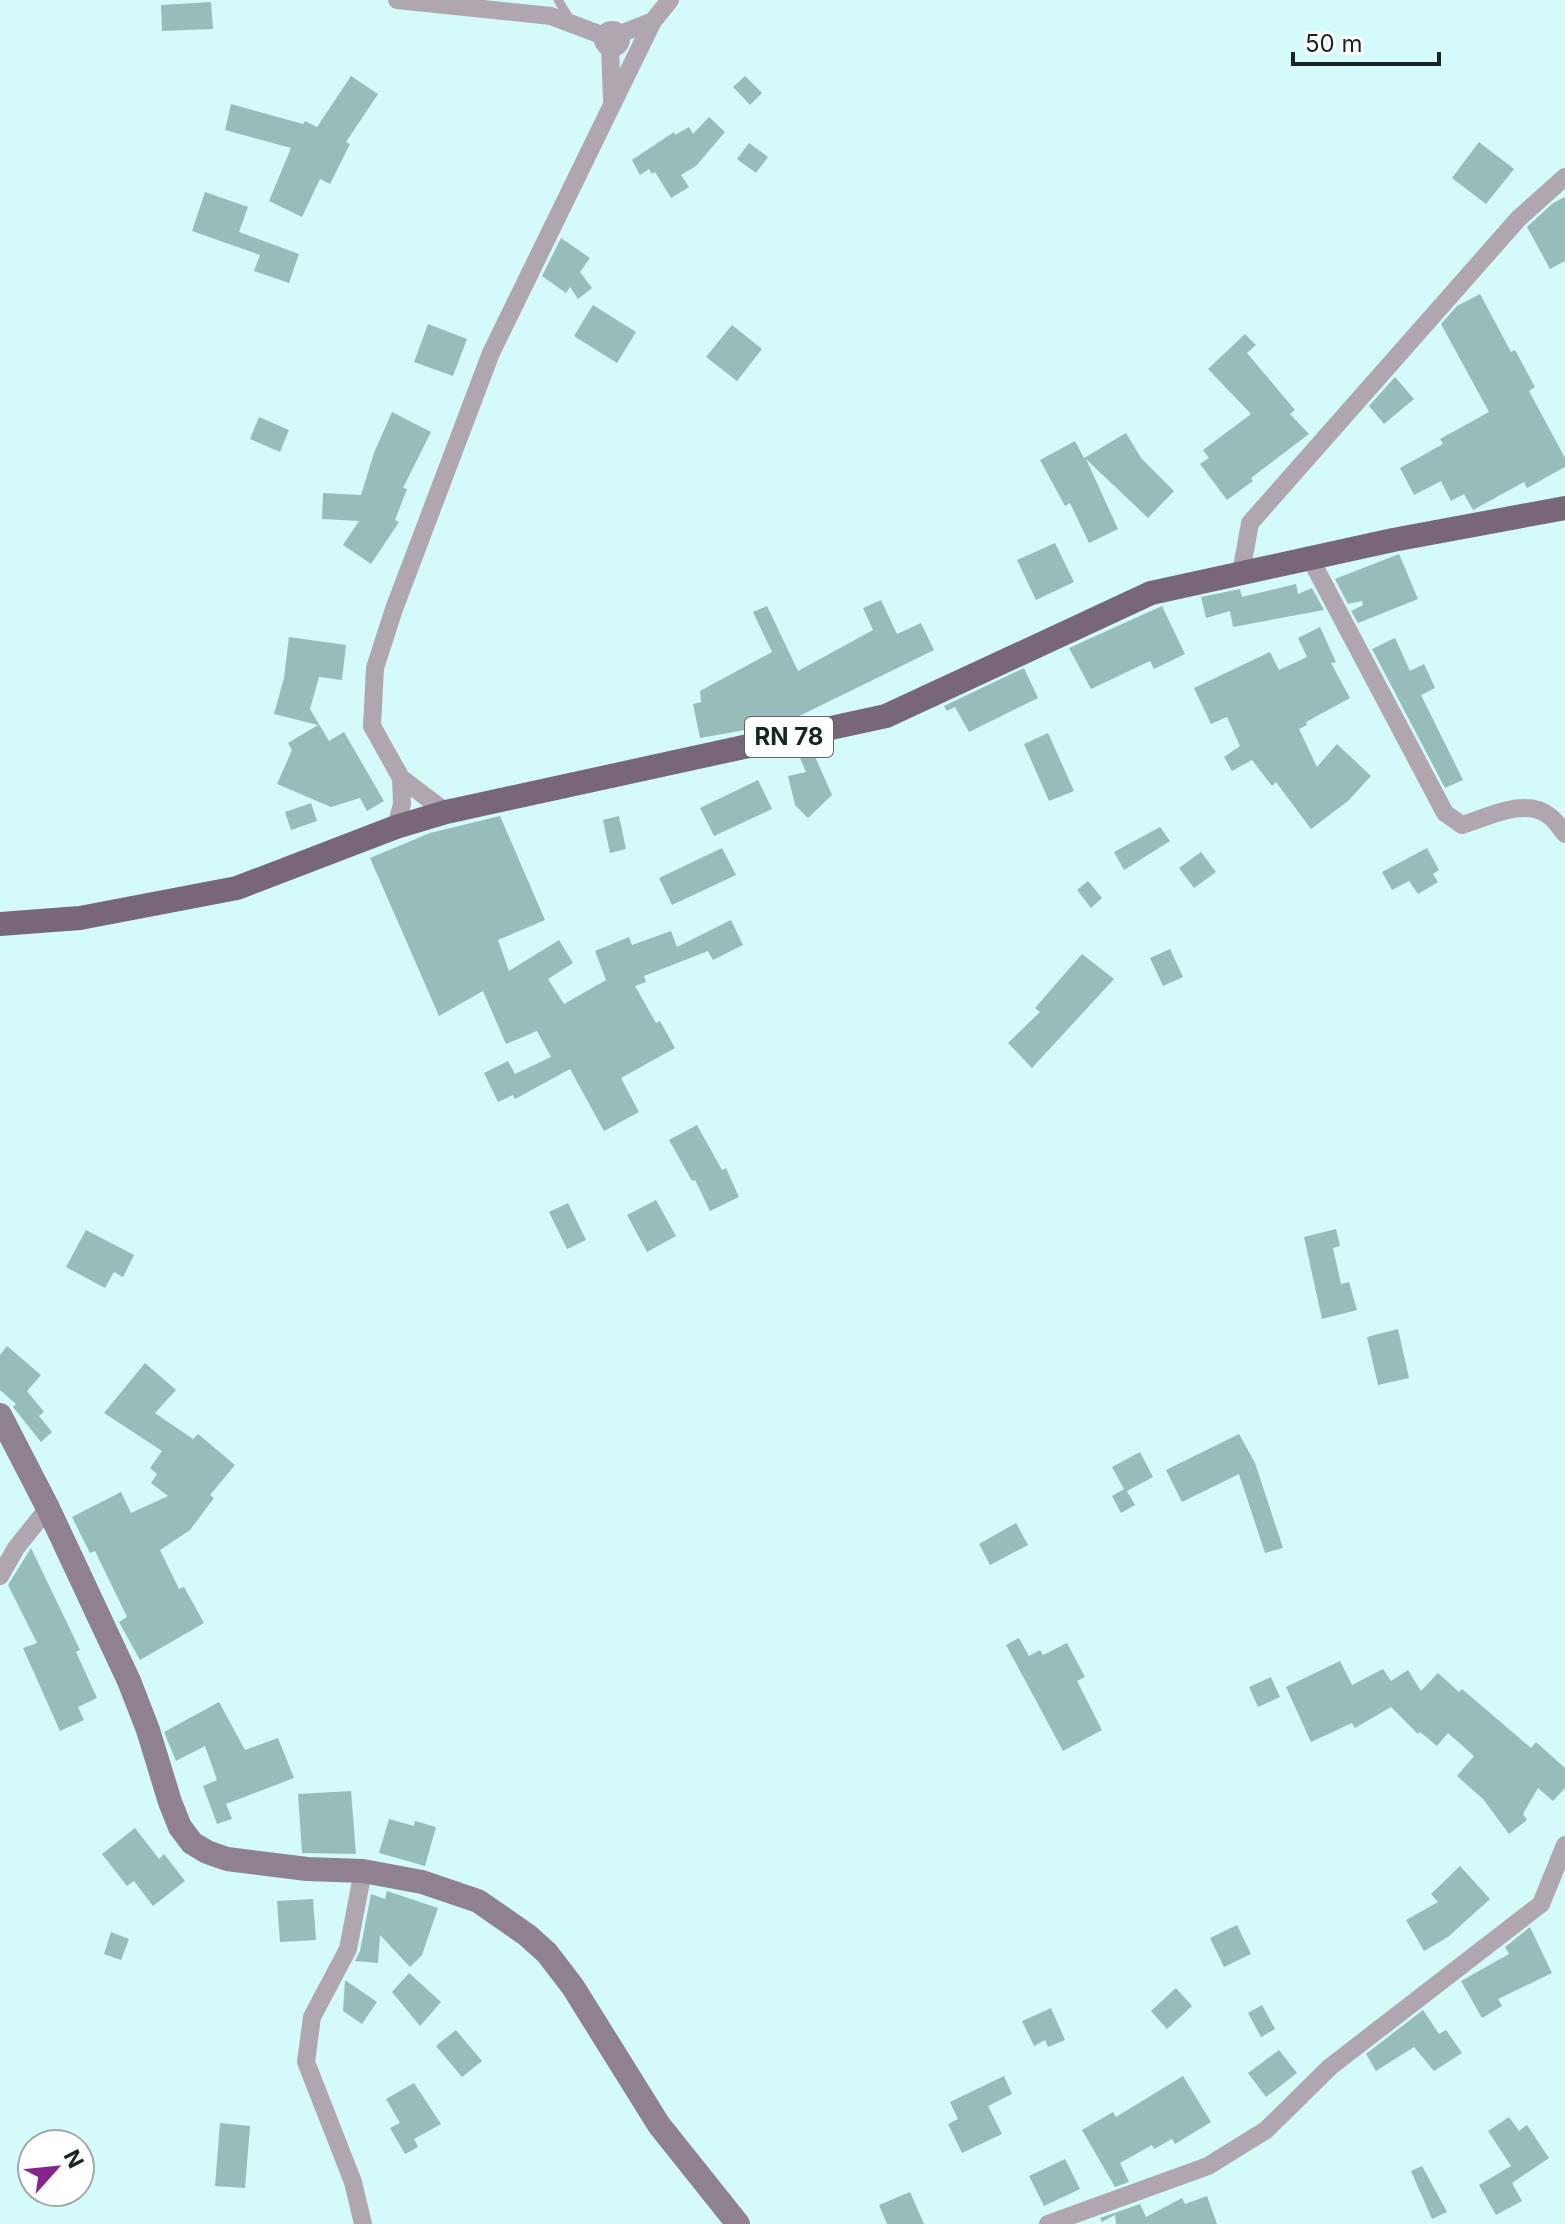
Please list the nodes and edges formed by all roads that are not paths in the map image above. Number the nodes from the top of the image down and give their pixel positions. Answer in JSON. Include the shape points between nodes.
{"nodes":[{"id":1,"x":397,"y":0,"type":"edge"},
{"id":2,"x":558,"y":0,"type":"edge"},
{"id":3,"x":670,"y":0,"type":"edge"},
{"id":4,"x":653,"y":21,"type":"junction"},
{"id":5,"x":573,"y":25,"type":"junction"},
{"id":6,"x":611,"y":39,"type":"junction"},
{"id":7,"x":612,"y":102,"type":"junction"},
{"id":8,"x":1565,"y":177,"type":"edge"},
{"id":9,"x":1565,"y":508,"type":"edge"},
{"id":10,"x":1310,"y":558,"type":"junction"},
{"id":11,"x":1241,"y":573,"type":"junction"},
{"id":12,"x":401,"y":778,"type":"junction"},
{"id":13,"x":446,"y":812,"type":"junction"},
{"id":14,"x":396,"y":827,"type":"junction"},
{"id":15,"x":1565,"y":834,"type":"edge"},
{"id":16,"x":0,"y":924,"type":"edge"},
{"id":17,"x":0,"y":1415,"type":"edge"},
{"id":18,"x":48,"y":1508,"type":"junction"},
{"id":19,"x":0,"y":1576,"type":"edge"},
{"id":20,"x":1565,"y":1845,"type":"edge"},
{"id":21,"x":363,"y":1871,"type":"junction"},
{"id":22,"x":363,"y":2224,"type":"edge"},
{"id":23,"x":738,"y":2224,"type":"edge"},
{"id":24,"x":1048,"y":2224,"type":"edge"}],
"edges":[{"from":1,"to":5,"type":"street","via":[[551,16]]},
{"from":2,"to":5,"type":"lane"},
{"from":3,"to":4,"type":"street"},
{"from":4,"to":6,"type":"street"},
{"from":4,"to":7,"type":"street"},
{"from":5,"to":6,"type":"street"},
{"from":6,"to":7,"type":"street"},
{"from":7,"to":12,"type":"street","via":[[491,353],[384,639],[375,668],[372,726]]},
{"from":8,"to":11,"type":"street","via":[[1519,218],[1250,523]]},
{"from":9,"to":10,"type":"main road","number":"RN 78"},
{"from":10,"to":11,"type":"main road","number":"RN 78"},
{"from":10,"to":15,"type":"street","via":[[1445,813],[1462,825],[1512,809],[1530,809],[1547,814]]},
{"from":11,"to":13,"type":"main road","number":"RN 78","via":[[1151,593],[886,716]]},
{"from":12,"to":13,"type":"street"},
{"from":12,"to":14,"type":"street"},
{"from":13,"to":14,"type":"main road","number":"RN 78"},
{"from":14,"to":16,"type":"main road","number":"RN 78","via":[[237,888],[80,918]]},
{"from":17,"to":18,"type":"main road"},
{"from":18,"to":19,"type":"street"},
{"from":18,"to":21,"type":"main road","via":[[129,1681],[170,1802],[192,1843],[227,1859]]},
{"from":20,"to":24,"type":"street","via":[[1541,1904],[1330,2067],[1266,2130],[1208,2166]]},
{"from":21,"to":22,"type":"street","via":[[348,1949],[312,2017],[306,2062],[353,2182]]},
{"from":21,"to":23,"type":"main road","via":[[422,1882],[478,1901],[547,1953],[659,2125]]}]}
